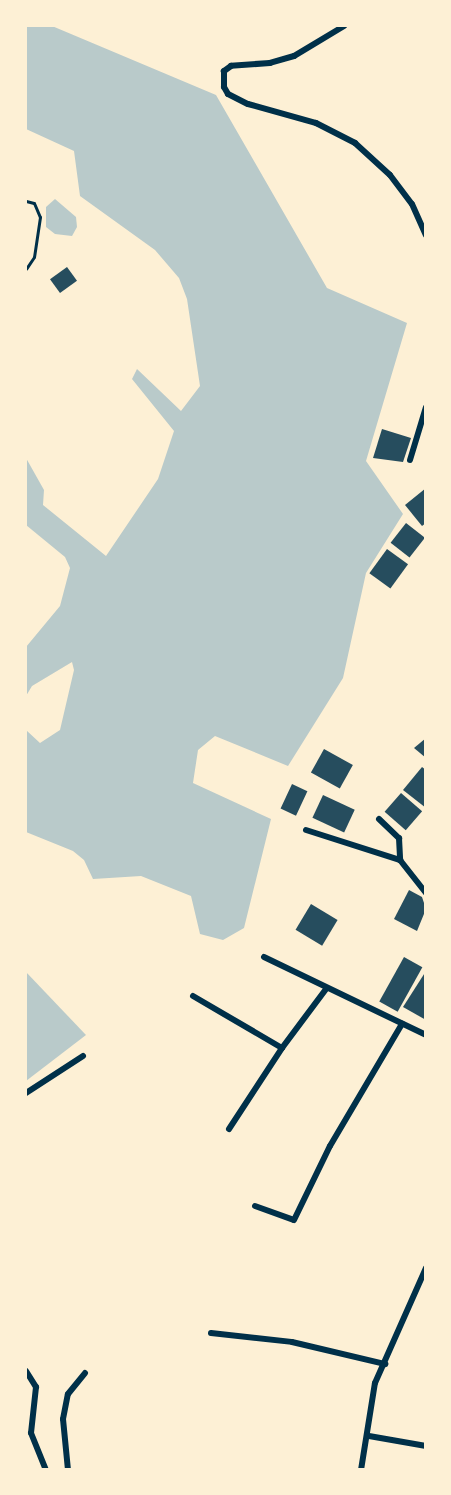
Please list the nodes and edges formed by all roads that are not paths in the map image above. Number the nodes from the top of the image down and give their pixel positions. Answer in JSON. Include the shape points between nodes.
{"nodes":[{"id":1,"x":344,"y":26,"type":"edge"},
{"id":2,"x":426,"y":235,"type":"edge"},
{"id":3,"x":426,"y":407,"type":"edge"},
{"id":4,"x":424,"y":429,"type":"edge"},
{"id":5,"x":410,"y":460,"type":"dead end"},
{"id":6,"x":379,"y":819,"type":"dead end"},
{"id":7,"x":306,"y":830,"type":"dead end"},
{"id":8,"x":400,"y":860,"type":"junction"},
{"id":9,"x":426,"y":893,"type":"edge"},
{"id":10,"x":264,"y":957,"type":"dead end"},
{"id":11,"x":326,"y":989,"type":"junction"},
{"id":12,"x":193,"y":996,"type":"dead end"},
{"id":13,"x":402,"y":1024,"type":"junction"},
{"id":14,"x":426,"y":1035,"type":"edge"},
{"id":15,"x":282,"y":1048,"type":"junction"},
{"id":16,"x":83,"y":1056,"type":"dead end"},
{"id":17,"x":26,"y":1093,"type":"edge"},
{"id":18,"x":229,"y":1129,"type":"dead end"},
{"id":19,"x":255,"y":1206,"type":"dead end"},
{"id":20,"x":426,"y":1268,"type":"edge"},
{"id":21,"x":211,"y":1333,"type":"dead end"},
{"id":22,"x":385,"y":1364,"type":"junction"},
{"id":23,"x":26,"y":1371,"type":"edge"},
{"id":24,"x":85,"y":1373,"type":"dead end"},
{"id":25,"x":369,"y":1436,"type":"junction"},
{"id":26,"x":426,"y":1446,"type":"edge"},
{"id":27,"x":46,"y":1470,"type":"edge"},
{"id":28,"x":68,"y":1470,"type":"edge"},
{"id":29,"x":361,"y":1470,"type":"edge"}],
"edges":[{"from":1,"to":2,"type":"street","via":[[294,56],[270,63],[231,66],[224,71],[224,87],[228,94],[248,104],[316,123],[355,143],[390,175],[412,204]]},
{"from":3,"to":4,"type":"street"},
{"from":4,"to":5,"type":"street"},
{"from":6,"to":8,"type":"street","via":[[399,838]]},
{"from":7,"to":8,"type":"street"},
{"from":8,"to":9,"type":"street"},
{"from":10,"to":11,"type":"street"},
{"from":11,"to":13,"type":"street"},
{"from":11,"to":15,"type":"street"},
{"from":12,"to":15,"type":"street"},
{"from":13,"to":14,"type":"street"},
{"from":13,"to":19,"type":"street","via":[[335,1138],[294,1220]]},
{"from":15,"to":18,"type":"street"},
{"from":16,"to":17,"type":"street"},
{"from":20,"to":22,"type":"street"},
{"from":21,"to":22,"type":"street","via":[[292,1342]]},
{"from":22,"to":25,"type":"street","via":[[375,1383]]},
{"from":23,"to":27,"type":"street","via":[[36,1387],[32,1433]]},
{"from":24,"to":28,"type":"street","via":[[68,1394],[63,1419]]},
{"from":25,"to":26,"type":"street"},
{"from":25,"to":29,"type":"street"}]}
